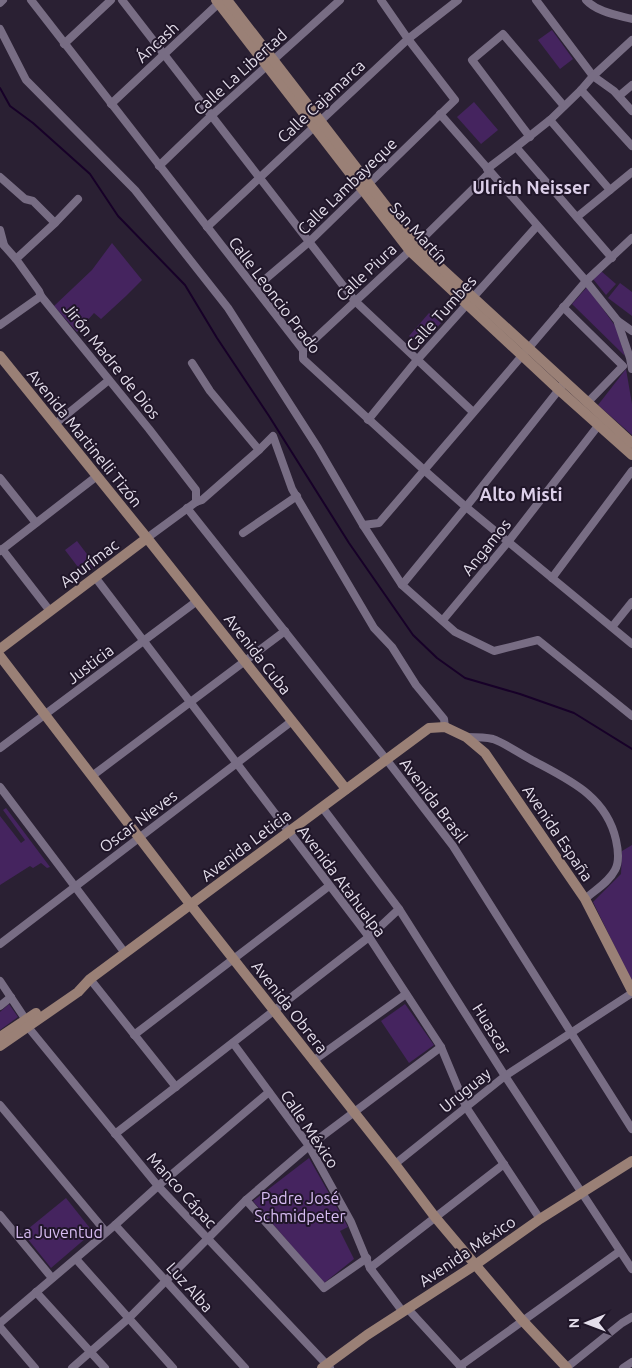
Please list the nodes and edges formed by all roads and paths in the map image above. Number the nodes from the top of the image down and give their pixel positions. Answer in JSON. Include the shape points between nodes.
{"nodes":[{"id":1,"x":3,"y":0,"type":"edge"},
{"id":2,"x":31,"y":0,"type":"edge"},
{"id":3,"x":111,"y":0,"type":"edge"},
{"id":4,"x":122,"y":0,"type":"edge"},
{"id":5,"x":340,"y":0,"type":"edge"},
{"id":6,"x":381,"y":0,"type":"edge"},
{"id":7,"x":458,"y":0,"type":"edge"},
{"id":8,"x":536,"y":0,"type":"edge"},
{"id":9,"x":586,"y":0,"type":"edge"},
{"id":10,"x":221,"y":1,"type":"edge"},
{"id":11,"x":0,"y":3,"type":"edge"},
{"id":12,"x":632,"y":19,"type":"edge"},
{"id":13,"x":0,"y":29,"type":"edge"},
{"id":14,"x":408,"y":39,"type":"junction"},
{"id":15,"x":632,"y":40,"type":"edge"},
{"id":16,"x":64,"y":44,"type":"junction"},
{"id":17,"x":164,"y":54,"type":"junction"},
{"id":18,"x":270,"y":63,"type":"junction"},
{"id":19,"x":593,"y":76,"type":"junction"},
{"id":20,"x":632,"y":85,"type":"edge"},
{"id":21,"x":581,"y":90,"type":"junction"},
{"id":22,"x":619,"y":96,"type":"junction"},
{"id":23,"x":111,"y":104,"type":"junction"},
{"id":24,"x":564,"y":106,"type":"junction"},
{"id":25,"x":632,"y":111,"type":"edge"},
{"id":26,"x":440,"y":114,"type":"junction"},
{"id":27,"x":211,"y":116,"type":"junction"},
{"id":28,"x":550,"y":120,"type":"junction"},
{"id":29,"x":317,"y":124,"type":"junction"},
{"id":30,"x":530,"y":136,"type":"junction"},
{"id":31,"x":632,"y":146,"type":"edge"},
{"id":32,"x":516,"y":147,"type":"junction"},
{"id":33,"x":159,"y":166,"type":"junction"},
{"id":34,"x":489,"y":171,"type":"junction"},
{"id":35,"x":632,"y":172,"type":"edge"},
{"id":36,"x":0,"y":176,"type":"edge"},
{"id":37,"x":259,"y":178,"type":"junction"},
{"id":38,"x":365,"y":187,"type":"junction"},
{"id":39,"x":610,"y":190,"type":"junction"},
{"id":40,"x":78,"y":199,"type":"dead end"},
{"id":41,"x":577,"y":217,"type":"junction"},
{"id":42,"x":56,"y":223,"type":"junction"},
{"id":43,"x":537,"y":226,"type":"junction"},
{"id":44,"x":207,"y":227,"type":"junction"},
{"id":45,"x":0,"y":230,"type":"edge"},
{"id":46,"x":632,"y":238,"type":"edge"},
{"id":47,"x":309,"y":242,"type":"junction"},
{"id":48,"x":1,"y":245,"type":"edge"},
{"id":49,"x":413,"y":248,"type":"junction"},
{"id":50,"x":612,"y":258,"type":"junction"},
{"id":51,"x":16,"y":259,"type":"junction"},
{"id":52,"x":586,"y":281,"type":"junction"},
{"id":53,"x":255,"y":288,"type":"junction"},
{"id":54,"x":41,"y":296,"type":"junction"},
{"id":55,"x":470,"y":301,"type":"junction"},
{"id":56,"x":355,"y":302,"type":"junction"},
{"id":57,"x":563,"y":307,"type":"junction"},
{"id":58,"x":617,"y":320,"type":"junction"},
{"id":59,"x":0,"y":325,"type":"edge"},
{"id":60,"x":632,"y":331,"type":"edge"},
{"id":61,"x":303,"y":350,"type":"junction"},
{"id":62,"x":525,"y":351,"type":"junction"},
{"id":63,"x":0,"y":356,"type":"edge"},
{"id":64,"x":417,"y":360,"type":"junction"},
{"id":65,"x":192,"y":363,"type":"dead end"},
{"id":66,"x":632,"y":369,"type":"edge"},
{"id":67,"x":109,"y":380,"type":"junction"},
{"id":68,"x":562,"y":386,"type":"junction"},
{"id":69,"x":586,"y":403,"type":"junction"},
{"id":70,"x":473,"y":412,"type":"junction"},
{"id":71,"x":368,"y":420,"type":"junction"},
{"id":72,"x":601,"y":422,"type":"junction"},
{"id":73,"x":55,"y":424,"type":"junction"},
{"id":74,"x":632,"y":443,"type":"edge"},
{"id":75,"x":259,"y":450,"type":"junction"},
{"id":76,"x":632,"y":455,"type":"edge"},
{"id":77,"x":424,"y":470,"type":"junction"},
{"id":78,"x":632,"y":470,"type":"edge"},
{"id":79,"x":97,"y":476,"type":"junction"},
{"id":80,"x":0,"y":478,"type":"edge"},
{"id":81,"x":297,"y":496,"type":"junction"},
{"id":82,"x":196,"y":502,"type":"junction"},
{"id":83,"x":466,"y":507,"type":"junction"},
{"id":84,"x":187,"y":508,"type":"junction"},
{"id":85,"x":36,"y":523,"type":"junction"},
{"id":86,"x":364,"y":525,"type":"junction"},
{"id":87,"x":243,"y":533,"type":"dead end"},
{"id":88,"x":147,"y":538,"type":"junction"},
{"id":89,"x":508,"y":542,"type":"junction"},
{"id":90,"x":1,"y":550,"type":"edge"},
{"id":91,"x":95,"y":577,"type":"junction"},
{"id":92,"x":552,"y":578,"type":"junction"},
{"id":93,"x":402,"y":585,"type":"junction"},
{"id":94,"x":197,"y":601,"type":"junction"},
{"id":95,"x":632,"y":602,"type":"edge"},
{"id":96,"x":50,"y":611,"type":"junction"},
{"id":97,"x":443,"y":620,"type":"junction"},
{"id":98,"x":612,"y":627,"type":"junction"},
{"id":99,"x":285,"y":632,"type":"junction"},
{"id":100,"x":144,"y":641,"type":"junction"},
{"id":101,"x":632,"y":644,"type":"edge"},
{"id":102,"x":0,"y":649,"type":"edge"},
{"id":103,"x":0,"y":656,"type":"edge"},
{"id":104,"x":245,"y":662,"type":"junction"},
{"id":105,"x":190,"y":702,"type":"junction"},
{"id":106,"x":45,"y":715,"type":"junction"},
{"id":107,"x":632,"y":716,"type":"edge"},
{"id":108,"x":292,"y":721,"type":"junction"},
{"id":109,"x":445,"y":727,"type":"junction"},
{"id":110,"x":428,"y":728,"type":"joint"},
{"id":111,"x":466,"y":737,"type":"junction"},
{"id":112,"x":494,"y":740,"type":"junction"},
{"id":113,"x":0,"y":748,"type":"edge"},
{"id":114,"x":485,"y":753,"type":"junction"},
{"id":115,"x":386,"y":759,"type":"junction"},
{"id":116,"x":236,"y":763,"type":"junction"},
{"id":117,"x":92,"y":776,"type":"junction"},
{"id":118,"x":0,"y":787,"type":"edge"},
{"id":119,"x":346,"y":789,"type":"junction"},
{"id":120,"x":322,"y":807,"type":"junction"},
{"id":121,"x":288,"y":832,"type":"junction"},
{"id":122,"x":139,"y":837,"type":"junction"},
{"id":123,"x":75,"y":886,"type":"junction"},
{"id":124,"x":329,"y":886,"type":"junction"},
{"id":125,"x":585,"y":898,"type":"junction"},
{"id":126,"x":190,"y":904,"type":"junction"},
{"id":127,"x":399,"y":909,"type":"junction"},
{"id":128,"x":369,"y":938,"type":"junction"},
{"id":129,"x":0,"y":944,"type":"edge"},
{"id":130,"x":125,"y":953,"type":"junction"},
{"id":131,"x":234,"y":959,"type":"junction"},
{"id":132,"x":0,"y":981,"type":"edge"},
{"id":133,"x":86,"y":982,"type":"junction"},
{"id":134,"x":632,"y":992,"type":"edge"},
{"id":135,"x":406,"y":994,"type":"junction"},
{"id":136,"x":11,"y":997,"type":"junction"},
{"id":137,"x":0,"y":1006,"type":"edge"},
{"id":138,"x":274,"y":1011,"type":"junction"},
{"id":139,"x":28,"y":1023,"type":"junction"},
{"id":140,"x":571,"y":1033,"type":"junction"},
{"id":141,"x":134,"y":1035,"type":"junction"},
{"id":142,"x":0,"y":1037,"type":"edge"},
{"id":143,"x":232,"y":1043,"type":"junction"},
{"id":144,"x":0,"y":1046,"type":"edge"},
{"id":145,"x":441,"y":1047,"type":"junction"},
{"id":146,"x":313,"y":1061,"type":"junction"},
{"id":147,"x":505,"y":1076,"type":"junction"},
{"id":148,"x":176,"y":1087,"type":"junction"},
{"id":149,"x":269,"y":1092,"type":"junction"},
{"id":150,"x":0,"y":1105,"type":"edge"},
{"id":151,"x":466,"y":1107,"type":"junction"},
{"id":152,"x":354,"y":1113,"type":"junction"},
{"id":153,"x":632,"y":1129,"type":"edge"},
{"id":154,"x":115,"y":1134,"type":"junction"},
{"id":155,"x":309,"y":1146,"type":"junction"},
{"id":156,"x":632,"y":1160,"type":"edge"},
{"id":157,"x":395,"y":1164,"type":"junction"},
{"id":158,"x":504,"y":1164,"type":"junction"},
{"id":159,"x":158,"y":1186,"type":"junction"},
{"id":160,"x":582,"y":1192,"type":"junction"},
{"id":161,"x":246,"y":1200,"type":"junction"},
{"id":162,"x":0,"y":1216,"type":"edge"},
{"id":163,"x":435,"y":1217,"type":"junction"},
{"id":164,"x":540,"y":1218,"type":"junction"},
{"id":165,"x":115,"y":1225,"type":"junction"},
{"id":166,"x":106,"y":1232,"type":"junction"},
{"id":167,"x":207,"y":1239,"type":"junction"},
{"id":168,"x":620,"y":1251,"type":"junction"},
{"id":169,"x":366,"y":1258,"type":"junction"},
{"id":170,"x":76,"y":1259,"type":"junction"},
{"id":171,"x":475,"y":1265,"type":"junction"},
{"id":172,"x":370,"y":1268,"type":"junction"},
{"id":173,"x":632,"y":1269,"type":"edge"},
{"id":174,"x":52,"y":1278,"type":"junction"},
{"id":175,"x":166,"y":1281,"type":"junction"},
{"id":176,"x":36,"y":1292,"type":"junction"},
{"id":177,"x":406,"y":1310,"type":"junction"},
{"id":178,"x":632,"y":1317,"type":"edge"},
{"id":179,"x":129,"y":1318,"type":"junction"},
{"id":180,"x":522,"y":1320,"type":"junction"},
{"id":181,"x":0,"y":1323,"type":"edge"},
{"id":182,"x":0,"y":1327,"type":"edge"},
{"id":183,"x":90,"y":1352,"type":"junction"},
{"id":184,"x":632,"y":1362,"type":"edge"},
{"id":185,"x":326,"y":1367,"type":"edge"},
{"id":186,"x":461,"y":1367,"type":"edge"},
{"id":187,"x":35,"y":1368,"type":"edge"},
{"id":188,"x":72,"y":1368,"type":"edge"},
{"id":189,"x":105,"y":1368,"type":"edge"},
{"id":190,"x":173,"y":1368,"type":"edge"},
{"id":191,"x":245,"y":1368,"type":"edge"},
{"id":192,"x":566,"y":1368,"type":"edge"},
{"id":193,"x":623,"y":1368,"type":"edge"}],
"edges":[{"from":1,"to":11,"type":"street"},
{"from":2,"to":16,"type":"street","name":"Calle Leoncio Prado"},
{"from":3,"to":16,"type":"street"},
{"from":4,"to":17,"type":"street"},
{"from":5,"to":18,"type":"street","name":"Calle La Libertad"},
{"from":6,"to":14,"type":"street"},
{"from":7,"to":14,"type":"street","name":"Calle Cajamarca"},
{"from":8,"to":19,"type":"street"},
{"from":9,"to":12,"type":"street","via":[[596,8]]},
{"from":10,"to":17,"type":"street","name":"Áncash"},
{"from":10,"to":18,"type":"street","name":"San Martín"},
{"from":13,"to":86,"type":"street","via":[[26,80],[135,190],[228,308]]},
{"from":14,"to":26,"type":"street","name":"Calle Lambayeque","via":[[455,100]]},
{"from":14,"to":29,"type":"street","name":"Calle Cajamarca"},
{"from":15,"to":19,"type":"street","name":"Calle Piura"},
{"from":16,"to":23,"type":"street","name":"Calle Leoncio Prado"},
{"from":17,"to":23,"type":"street","name":"Áncash"},
{"from":17,"to":27,"type":"street"},
{"from":18,"to":27,"type":"street","name":"Calle La Libertad"},
{"from":18,"to":29,"type":"street","name":"San Martín"},
{"from":19,"to":21,"type":"street","name":"Calle Piura"},
{"from":19,"to":22,"type":"street"},
{"from":20,"to":22,"type":"street"},
{"from":21,"to":24,"type":"street","name":"Calle Piura"},
{"from":21,"to":31,"type":"street"},
{"from":22,"to":25,"type":"street"},
{"from":23,"to":33,"type":"street","name":"Calle Leoncio Prado"},
{"from":24,"to":28,"type":"street","name":"Calle Piura"},
{"from":24,"to":30,"type":"street","via":[[503,34],[472,60]]},
{"from":26,"to":34,"type":"street"},
{"from":26,"to":38,"type":"street","name":"Calle Lambayeque"},
{"from":27,"to":33,"type":"street","name":"Calle La Libertad"},
{"from":27,"to":37,"type":"street"},
{"from":28,"to":30,"type":"street","name":"Calle Piura"},
{"from":28,"to":39,"type":"street"},
{"from":29,"to":37,"type":"street","name":"Calle Cajamarca"},
{"from":29,"to":38,"type":"street","name":"San Martín"},
{"from":30,"to":32,"type":"street","name":"Calle Piura"},
{"from":32,"to":34,"type":"street","name":"Calle Piura"},
{"from":32,"to":41,"type":"street"},
{"from":33,"to":44,"type":"street","name":"Calle Leoncio Prado"},
{"from":34,"to":43,"type":"street"},
{"from":34,"to":49,"type":"street","name":"Calle Piura"},
{"from":35,"to":39,"type":"street"},
{"from":36,"to":42,"type":"street"},
{"from":37,"to":44,"type":"street","name":"Calle Cajamarca"},
{"from":37,"to":47,"type":"street"},
{"from":38,"to":47,"type":"street","name":"Calle Lambayeque"},
{"from":38,"to":49,"type":"street","name":"San Martín"},
{"from":39,"to":41,"type":"street"},
{"from":40,"to":42,"type":"street"},
{"from":41,"to":50,"type":"street"},
{"from":42,"to":51,"type":"street"},
{"from":43,"to":52,"type":"street"},
{"from":43,"to":55,"type":"street","name":"Calle Tumbes"},
{"from":44,"to":53,"type":"street","name":"Calle Leoncio Prado"},
{"from":45,"to":48,"type":"street"},
{"from":46,"to":50,"type":"street"},
{"from":47,"to":53,"type":"street","name":"Calle Lambayeque"},
{"from":47,"to":56,"type":"street"},
{"from":48,"to":51,"type":"street","name":"Jirón Madre de Dios"},
{"from":49,"to":55,"type":"street","name":"San Martín"},
{"from":49,"to":56,"type":"street","name":"Calle Piura"},
{"from":50,"to":52,"type":"street"},
{"from":51,"to":54,"type":"street","name":"Jirón Madre de Dios"},
{"from":52,"to":57,"type":"street"},
{"from":52,"to":58,"type":"street"},
{"from":53,"to":61,"type":"street","name":"Calle Leoncio Prado"},
{"from":54,"to":59,"type":"street"},
{"from":54,"to":67,"type":"street","name":"Jirón Madre de Dios"},
{"from":55,"to":62,"type":"street","name":"San Martín"},
{"from":55,"to":64,"type":"street","name":"Calle Tumbes"},
{"from":56,"to":61,"type":"street","name":"Calle Piura"},
{"from":56,"to":64,"type":"street"},
{"from":57,"to":62,"type":"street"},
{"from":57,"to":69,"type":"street","via":[[623,366]]},
{"from":58,"to":60,"type":"street"},
{"from":58,"to":66,"type":"street"},
{"from":61,"to":71,"type":"street","name":"Calle Leoncio Prado","via":[[303,359]]},
{"from":62,"to":68,"type":"street","name":"San Martín"},
{"from":62,"to":70,"type":"street"},
{"from":63,"to":73,"type":"street","name":"Avenida Martinelli Tizón"},
{"from":64,"to":70,"type":"street"},
{"from":64,"to":71,"type":"street","name":"Calle Tumbes"},
{"from":65,"to":75,"type":"street","via":[[210,391]]},
{"from":67,"to":73,"type":"street"},
{"from":67,"to":82,"type":"street","name":"Jirón Madre de Dios","via":[[196,490]]},
{"from":68,"to":69,"type":"street","name":"San Martín"},
{"from":68,"to":72,"type":"street","name":"San Martín"},
{"from":68,"to":83,"type":"street"},
{"from":69,"to":72,"type":"street","name":"San Martín"},
{"from":70,"to":77,"type":"street"},
{"from":71,"to":77,"type":"street","name":"Calle Leoncio Prado"},
{"from":72,"to":74,"type":"street","name":"San Martín"},
{"from":72,"to":76,"type":"street","name":"San Martín"},
{"from":72,"to":89,"type":"street","name":"Angamos"},
{"from":73,"to":79,"type":"street","name":"Avenida Martinelli Tizón"},
{"from":75,"to":81,"type":"street","name":"Apurímac","via":[[273,436]]},
{"from":75,"to":82,"type":"street","name":"Apurímac"},
{"from":77,"to":83,"type":"street","name":"Calle Leoncio Prado"},
{"from":77,"to":86,"type":"street","via":[[379,523]]},
{"from":78,"to":92,"type":"street"},
{"from":79,"to":85,"type":"street"},
{"from":79,"to":88,"type":"street","name":"Avenida Martinelli Tizón"},
{"from":80,"to":85,"type":"street"},
{"from":81,"to":87,"type":"street"},
{"from":81,"to":109,"type":"street","via":[[374,628],[392,647],[416,685],[444,719]]},
{"from":82,"to":84,"type":"street","name":"Apurímac"},
{"from":83,"to":89,"type":"street","name":"Calle Leoncio Prado"},
{"from":83,"to":93,"type":"street"},
{"from":84,"to":88,"type":"street","name":"Apurímac"},
{"from":84,"to":99,"type":"street","name":"Avenida Brasil"},
{"from":85,"to":90,"type":"street"},
{"from":86,"to":93,"type":"street"},
{"from":88,"to":91,"type":"street","name":"Apurímac"},
{"from":88,"to":94,"type":"street","name":"Avenida Cuba"},
{"from":89,"to":92,"type":"street","name":"Calle Leoncio Prado"},
{"from":89,"to":97,"type":"street","name":"Angamos"},
{"from":90,"to":96,"type":"street"},
{"from":91,"to":96,"type":"street","name":"Apurímac"},
{"from":91,"to":100,"type":"street","name":"Avenida Atahualpa"},
{"from":92,"to":98,"type":"street","name":"Calle Leoncio Prado"},
{"from":93,"to":97,"type":"street"},
{"from":94,"to":100,"type":"street","name":"Justicia"},
{"from":94,"to":104,"type":"street","name":"Avenida Cuba"},
{"from":95,"to":98,"type":"street"},
{"from":96,"to":102,"type":"street","name":"Apurímac"},
{"from":97,"to":107,"type":"street","via":[[455,632],[494,651],[538,640]]},
{"from":98,"to":101,"type":"street","name":"Calle Leoncio Prado"},
{"from":99,"to":104,"type":"street"},
{"from":99,"to":115,"type":"street","name":"Avenida Brasil"},
{"from":100,"to":105,"type":"street","name":"Avenida Atahualpa"},
{"from":100,"to":106,"type":"street","name":"Justicia"},
{"from":103,"to":106,"type":"street","name":"Avenida Obrera"},
{"from":104,"to":105,"type":"street"},
{"from":104,"to":108,"type":"street","name":"Avenida Cuba"},
{"from":105,"to":116,"type":"street","name":"Avenida Atahualpa"},
{"from":105,"to":117,"type":"street"},
{"from":106,"to":113,"type":"street","name":"Justicia"},
{"from":106,"to":117,"type":"street","name":"Avenida Obrera"},
{"from":108,"to":116,"type":"street","name":"Oscar Nieves"},
{"from":108,"to":119,"type":"street","name":"Avenida Cuba"},
{"from":109,"to":110,"type":"street","name":"Avenida España"},
{"from":109,"to":111,"type":"street","name":"Avenida España"},
{"from":110,"to":115,"type":"street","name":"Avenida Leticia"},
{"from":111,"to":112,"type":"street"},
{"from":111,"to":114,"type":"street","name":"Avenida España"},
{"from":112,"to":114,"type":"street"},
{"from":112,"to":125,"type":"street","via":[[587,792],[609,820],[618,852],[616,868]]},
{"from":114,"to":125,"type":"street","name":"Avenida España"},
{"from":115,"to":119,"type":"street","name":"Avenida Leticia"},
{"from":115,"to":140,"type":"street","name":"Avenida Brasil","via":[[453,846]]},
{"from":116,"to":121,"type":"street","name":"Avenida Atahualpa"},
{"from":116,"to":122,"type":"street","name":"Oscar Nieves"},
{"from":117,"to":122,"type":"street","name":"Avenida Obrera"},
{"from":118,"to":123,"type":"street"},
{"from":119,"to":120,"type":"street","name":"Avenida Leticia"},
{"from":120,"to":121,"type":"street","name":"Avenida Leticia"},
{"from":120,"to":127,"type":"street","name":"Huascar"},
{"from":121,"to":124,"type":"street","name":"Avenida Atahualpa"},
{"from":121,"to":126,"type":"street","name":"Avenida Leticia"},
{"from":122,"to":123,"type":"street","name":"Oscar Nieves"},
{"from":122,"to":126,"type":"street","name":"Avenida Obrera"},
{"from":123,"to":129,"type":"street","name":"Oscar Nieves"},
{"from":123,"to":130,"type":"street"},
{"from":124,"to":128,"type":"street","name":"Avenida Atahualpa"},
{"from":124,"to":131,"type":"street"},
{"from":125,"to":134,"type":"street","name":"Avenida España"},
{"from":126,"to":130,"type":"street","name":"Avenida Leticia"},
{"from":126,"to":131,"type":"street","name":"Avenida Obrera"},
{"from":127,"to":128,"type":"street"},
{"from":127,"to":147,"type":"street","name":"Huascar"},
{"from":128,"to":135,"type":"street","name":"Avenida Atahualpa"},
{"from":128,"to":138,"type":"street"},
{"from":130,"to":133,"type":"street","name":"Avenida Leticia"},
{"from":131,"to":138,"type":"street","name":"Avenida Obrera"},
{"from":131,"to":141,"type":"street"},
{"from":132,"to":136,"type":"street","name":"Manco Cápac"},
{"from":133,"to":139,"type":"street","name":"Avenida Leticia","via":[[78,992]]},
{"from":133,"to":141,"type":"street"},
{"from":134,"to":140,"type":"street","name":"Uruguay"},
{"from":135,"to":145,"type":"street","name":"Avenida Atahualpa"},
{"from":135,"to":146,"type":"street"},
{"from":136,"to":137,"type":"street"},
{"from":136,"to":139,"type":"street","name":"Manco Cápac"},
{"from":138,"to":143,"type":"street"},
{"from":138,"to":146,"type":"street","name":"Avenida Obrera"},
{"from":139,"to":142,"type":"street","name":"Avenida Leticia"},
{"from":139,"to":144,"type":"street","name":"Avenida Leticia"},
{"from":139,"to":154,"type":"street","name":"Manco Cápac"},
{"from":140,"to":147,"type":"street","name":"Uruguay"},
{"from":140,"to":153,"type":"street","name":"Avenida Brasil"},
{"from":141,"to":148,"type":"street"},
{"from":143,"to":148,"type":"street"},
{"from":143,"to":149,"type":"street","name":"Calle México"},
{"from":145,"to":151,"type":"street","name":"Avenida Atahualpa"},
{"from":145,"to":152,"type":"street"},
{"from":146,"to":152,"type":"street","name":"Avenida Obrera"},
{"from":147,"to":151,"type":"street","name":"Uruguay"},
{"from":147,"to":160,"type":"street","name":"Huascar"},
{"from":148,"to":154,"type":"street"},
{"from":149,"to":155,"type":"street","name":"Calle México"},
{"from":149,"to":159,"type":"street"},
{"from":150,"to":166,"type":"street"},
{"from":151,"to":157,"type":"street","name":"Uruguay"},
{"from":151,"to":158,"type":"street","name":"Avenida Atahualpa"},
{"from":152,"to":155,"type":"street"},
{"from":152,"to":157,"type":"street","name":"Avenida Obrera"},
{"from":154,"to":159,"type":"street","name":"Manco Cápac"},
{"from":155,"to":161,"type":"street"},
{"from":155,"to":169,"type":"street","name":"Calle México","via":[[351,1222]]},
{"from":156,"to":160,"type":"street","name":"Avenida México"},
{"from":157,"to":163,"type":"street","name":"Avenida Obrera"},
{"from":158,"to":163,"type":"street"},
{"from":158,"to":164,"type":"street","name":"Avenida Atahualpa"},
{"from":159,"to":165,"type":"street"},
{"from":159,"to":167,"type":"street","name":"Manco Cápac"},
{"from":160,"to":164,"type":"street","name":"Avenida México"},
{"from":160,"to":168,"type":"street","name":"Huascar"},
{"from":161,"to":167,"type":"street"},
{"from":161,"to":169,"type":"street","via":[[324,1288]]},
{"from":162,"to":174,"type":"street"},
{"from":163,"to":171,"type":"street","name":"Avenida Obrera"},
{"from":163,"to":172,"type":"street"},
{"from":164,"to":171,"type":"street","name":"Avenida México"},
{"from":165,"to":166,"type":"street"},
{"from":165,"to":175,"type":"street","name":"Luz Alba"},
{"from":166,"to":170,"type":"street"},
{"from":167,"to":175,"type":"street"},
{"from":167,"to":185,"type":"street","name":"Manco Cápac"},
{"from":168,"to":173,"type":"street","name":"Huascar"},
{"from":168,"to":180,"type":"street"},
{"from":169,"to":172,"type":"street","name":"Calle México"},
{"from":170,"to":174,"type":"street"},
{"from":170,"to":179,"type":"street"},
{"from":171,"to":177,"type":"street","name":"Avenida México"},
{"from":171,"to":180,"type":"street","name":"Avenida Obrera"},
{"from":172,"to":177,"type":"street","name":"Calle México"},
{"from":174,"to":176,"type":"street"},
{"from":175,"to":179,"type":"street"},
{"from":175,"to":191,"type":"street","name":"Luz Alba"},
{"from":176,"to":181,"type":"street"},
{"from":176,"to":183,"type":"street"},
{"from":177,"to":185,"type":"street","name":"Avenida México"},
{"from":177,"to":186,"type":"street","name":"Calle México"},
{"from":178,"to":192,"type":"street"},
{"from":179,"to":183,"type":"street"},
{"from":179,"to":190,"type":"street"},
{"from":180,"to":186,"type":"street"},
{"from":180,"to":192,"type":"street","name":"Avenida Obrera"},
{"from":182,"to":187,"type":"street"},
{"from":183,"to":188,"type":"street"},
{"from":183,"to":189,"type":"street"},
{"from":184,"to":193,"type":"street"}]}
